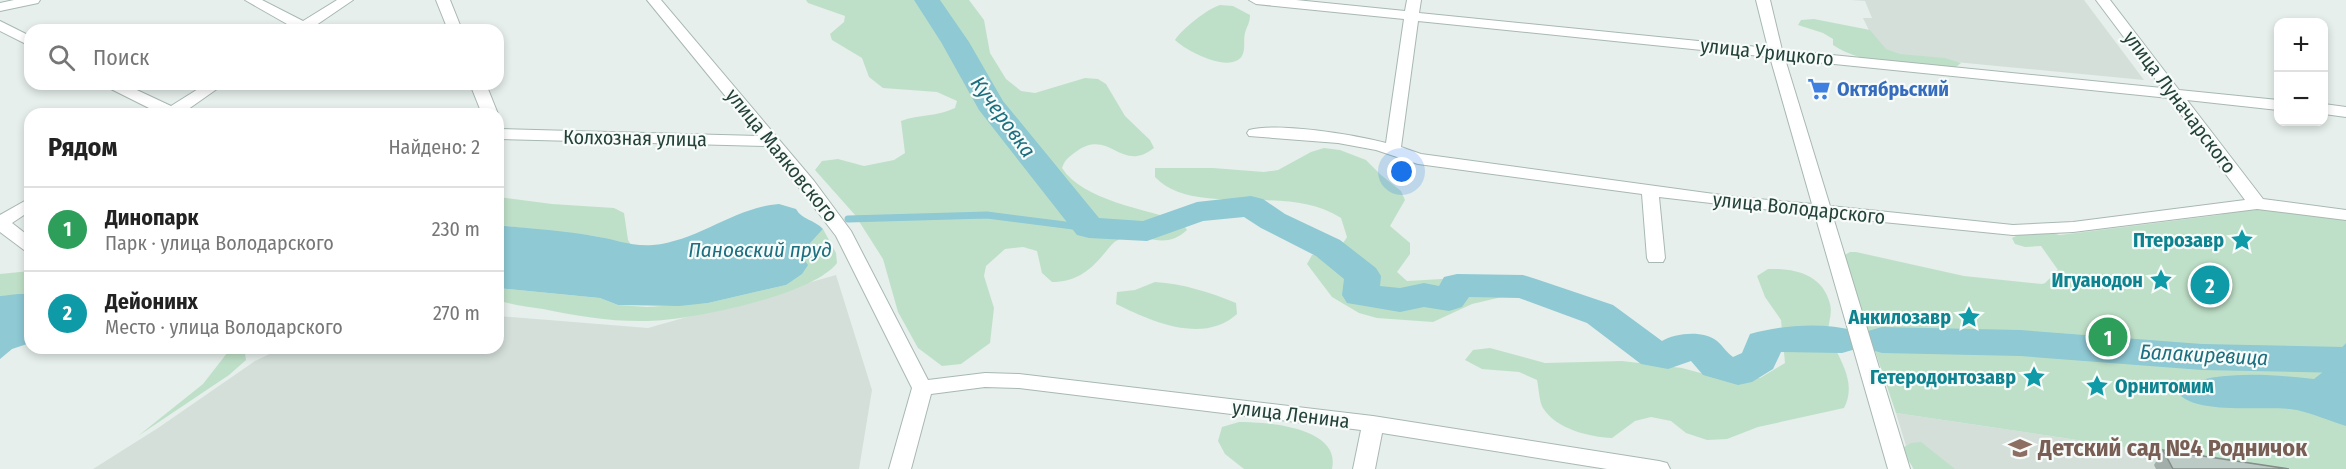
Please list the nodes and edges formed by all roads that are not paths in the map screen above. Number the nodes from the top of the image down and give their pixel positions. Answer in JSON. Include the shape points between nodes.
{"nodes":[{"id":1,"x":33,"y":0,"type":"edge"},
{"id":2,"x":252,"y":0,"type":"edge"},
{"id":3,"x":346,"y":0,"type":"edge"},
{"id":4,"x":443,"y":0,"type":"edge"},
{"id":5,"x":654,"y":0,"type":"edge"},
{"id":6,"x":1256,"y":0,"type":"edge"},
{"id":7,"x":1414,"y":0,"type":"edge"},
{"id":8,"x":1763,"y":0,"type":"edge"},
{"id":9,"x":2103,"y":0,"type":"edge"},
{"id":10,"x":0,"y":7,"type":"edge"},
{"id":11,"x":1411,"y":16,"type":"junction"},
{"id":12,"x":294,"y":24,"type":"edge"},
{"id":13,"x":307,"y":24,"type":"edge"},
{"id":14,"x":453,"y":24,"type":"edge"},
{"id":15,"x":0,"y":25,"type":"edge"},
{"id":16,"x":24,"y":39,"type":"edge"},
{"id":17,"x":1776,"y":53,"type":"junction"},
{"id":18,"x":125,"y":90,"type":"edge"},
{"id":19,"x":208,"y":90,"type":"edge"},
{"id":20,"x":480,"y":90,"type":"edge"},
{"id":21,"x":2172,"y":94,"type":"junction"},
{"id":22,"x":2274,"y":105,"type":"edge"},
{"id":23,"x":165,"y":108,"type":"edge"},
{"id":24,"x":183,"y":108,"type":"edge"},
{"id":25,"x":488,"y":108,"type":"edge"},
{"id":26,"x":2328,"y":110,"type":"edge"},
{"id":27,"x":2346,"y":112,"type":"edge"},
{"id":28,"x":1255,"y":133,"type":"dead end"},
{"id":29,"x":504,"y":134,"type":"edge"},
{"id":30,"x":772,"y":141,"type":"junction"},
{"id":31,"x":1393,"y":148,"type":"junction"},
{"id":32,"x":1650,"y":191,"type":"junction"},
{"id":33,"x":2257,"y":204,"type":"junction"},
{"id":34,"x":24,"y":207,"type":"edge"},
{"id":35,"x":1823,"y":212,"type":"junction"},
{"id":36,"x":2346,"y":215,"type":"edge"},
{"id":37,"x":0,"y":223,"type":"edge"},
{"id":38,"x":24,"y":241,"type":"edge"},
{"id":39,"x":1656,"y":258,"type":"dead end"},
{"id":40,"x":922,"y":388,"type":"junction"},
{"id":41,"x":1373,"y":423,"type":"junction"},
{"id":42,"x":900,"y":469,"type":"edge"},
{"id":43,"x":1364,"y":469,"type":"edge"},
{"id":44,"x":1659,"y":469,"type":"edge"},
{"id":45,"x":1899,"y":469,"type":"edge"}],
"edges":[{"from":1,"to":10,"type":"street"},
{"from":2,"to":12,"type":"street"},
{"from":3,"to":13,"type":"street"},
{"from":4,"to":14,"type":"street"},
{"from":5,"to":30,"type":"street","name":"улица Маяковского"},
{"from":6,"to":11,"type":"street","name":"улица Урицкого"},
{"from":7,"to":11,"type":"street"},
{"from":8,"to":17,"type":"street"},
{"from":9,"to":21,"type":"street","name":"улица Луначарского"},
{"from":11,"to":17,"type":"street","name":"улица Урицкого"},
{"from":11,"to":31,"type":"street"},
{"from":15,"to":16,"type":"street"},
{"from":17,"to":21,"type":"street","name":"улица Урицкого"},
{"from":17,"to":35,"type":"street"},
{"from":18,"to":23,"type":"street"},
{"from":19,"to":24,"type":"street"},
{"from":20,"to":25,"type":"street"},
{"from":21,"to":22,"type":"street","name":"улица Урицкого"},
{"from":21,"to":33,"type":"street","name":"улица Луначарского"},
{"from":26,"to":27,"type":"street"},
{"from":28,"to":31,"type":"street","name":"улица Володарского","via":[[1320,135]]},
{"from":29,"to":30,"type":"street","name":"Колхозная улица"},
{"from":30,"to":40,"type":"street","name":"улица Маяковского","via":[[846,235]]},
{"from":31,"to":32,"type":"street","name":"улица Володарского","via":[[1418,159]]},
{"from":32,"to":35,"type":"street","name":"улица Володарского"},
{"from":32,"to":39,"type":"street"},
{"from":33,"to":35,"type":"street","name":"улица Володарского","via":[[2040,230]]},
{"from":33,"to":36,"type":"street","name":"улица Володарского"},
{"from":34,"to":37,"type":"street"},
{"from":35,"to":45,"type":"street"},
{"from":37,"to":38,"type":"street"},
{"from":40,"to":41,"type":"street","name":"улица Ленина","via":[[985,380],[1019,381]]},
{"from":40,"to":42,"type":"street"},
{"from":41,"to":43,"type":"street"},
{"from":41,"to":44,"type":"street","name":"улица Ленина"}]}
